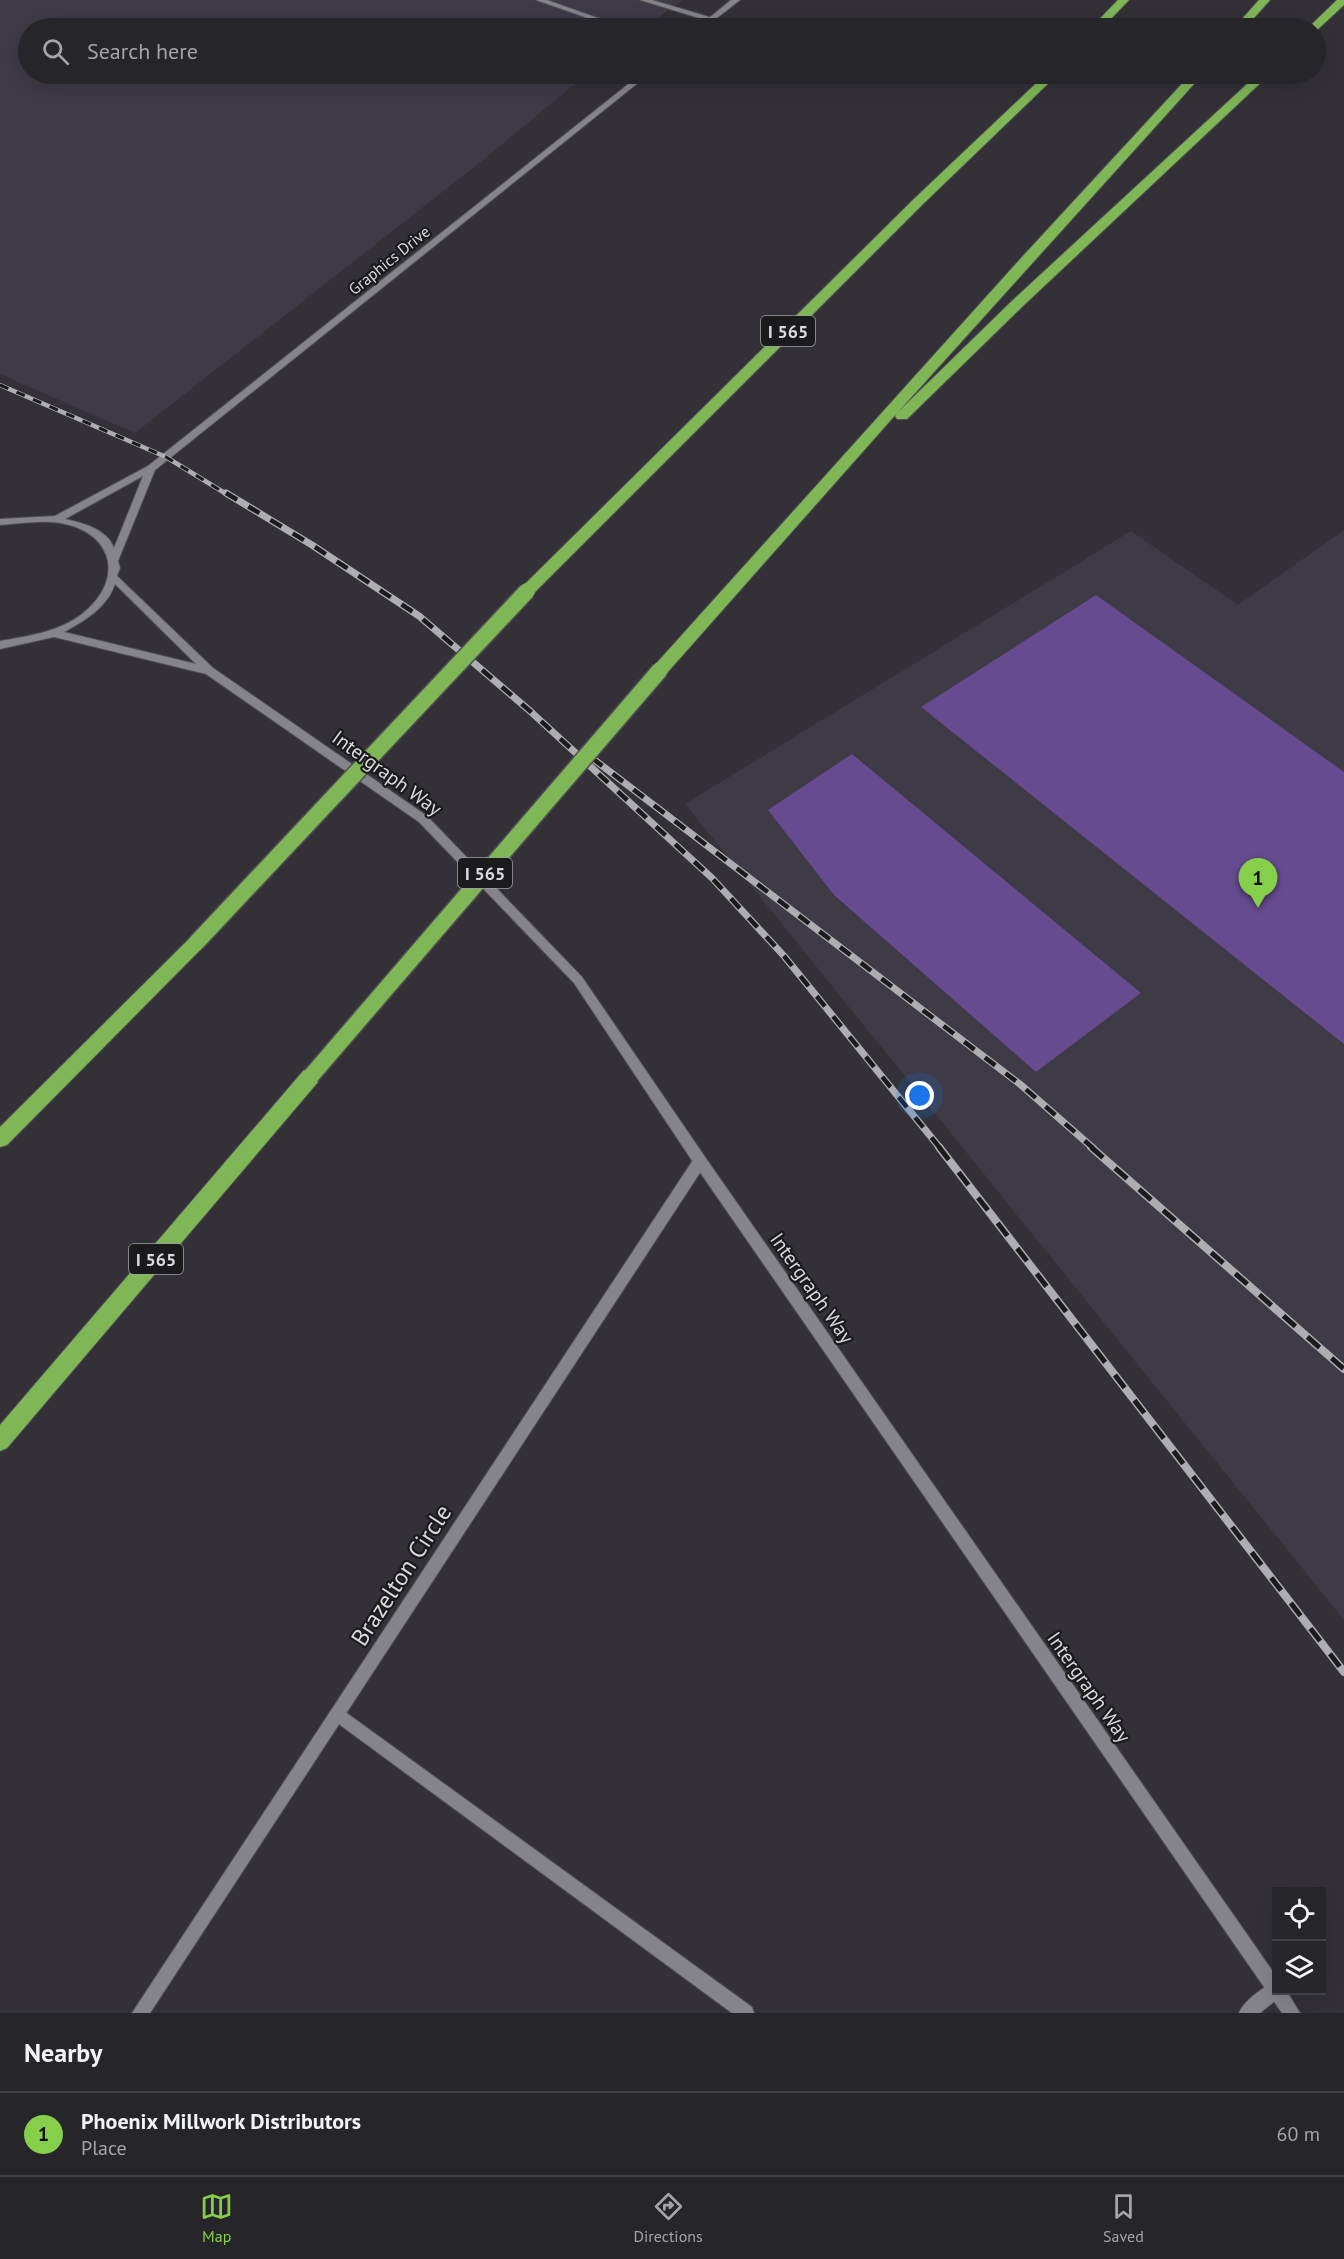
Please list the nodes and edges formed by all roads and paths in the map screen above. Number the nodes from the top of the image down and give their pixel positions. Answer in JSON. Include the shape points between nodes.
{"nodes":[{"id":1,"x":540,"y":0,"type":"edge"},
{"id":2,"x":644,"y":0,"type":"edge"},
{"id":3,"x":736,"y":0,"type":"edge"},
{"id":4,"x":1124,"y":0,"type":"edge"},
{"id":5,"x":1265,"y":0,"type":"edge"},
{"id":6,"x":1344,"y":0,"type":"edge"},
{"id":7,"x":593,"y":18,"type":"edge"},
{"id":8,"x":708,"y":18,"type":"edge"},
{"id":9,"x":713,"y":18,"type":"edge"},
{"id":10,"x":1106,"y":18,"type":"edge"},
{"id":11,"x":1248,"y":18,"type":"edge"},
{"id":12,"x":1323,"y":18,"type":"edge"},
{"id":13,"x":632,"y":84,"type":"edge"},
{"id":14,"x":1042,"y":84,"type":"edge"},
{"id":15,"x":1188,"y":84,"type":"edge"},
{"id":16,"x":1253,"y":84,"type":"edge"},
{"id":17,"x":151,"y":468,"type":"junction"},
{"id":18,"x":800,"y":515,"type":"junction"},
{"id":19,"x":59,"y":518,"type":"junction"},
{"id":20,"x":0,"y":522,"type":"edge"},
{"id":21,"x":115,"y":558,"type":"junction"},
{"id":22,"x":115,"y":579,"type":"junction"},
{"id":23,"x":57,"y":634,"type":"junction"},
{"id":24,"x":0,"y":645,"type":"edge"},
{"id":25,"x":209,"y":671,"type":"junction"},
{"id":26,"x":0,"y":1139,"type":"edge"},
{"id":27,"x":700,"y":1161,"type":"junction"},
{"id":28,"x":0,"y":1441,"type":"edge"},
{"id":29,"x":337,"y":1714,"type":"junction"},
{"id":30,"x":1272,"y":1986,"type":"edge"},
{"id":31,"x":1272,"y":1992,"type":"edge"},
{"id":32,"x":1279,"y":1995,"type":"edge"},
{"id":33,"x":140,"y":2013,"type":"edge"},
{"id":34,"x":746,"y":2013,"type":"edge"},
{"id":35,"x":1247,"y":2013,"type":"edge"},
{"id":36,"x":1292,"y":2013,"type":"edge"}],
"edges":[{"from":1,"to":7,"type":"street"},
{"from":2,"to":8,"type":"street"},
{"from":3,"to":9,"type":"street"},
{"from":4,"to":10,"type":"highway"},
{"from":5,"to":11,"type":"highway"},
{"from":6,"to":12,"type":"highway"},
{"from":13,"to":17,"type":"street","name":"Graphics Drive"},
{"from":14,"to":26,"type":"highway","number":"I 565","bridge":true,"via":[[527,591],[196,944]]},
{"from":15,"to":18,"type":"highway","number":"I 565"},
{"from":16,"to":18,"type":"highway"},
{"from":17,"to":19,"type":"street","name":"Graphics Drive"},
{"from":17,"to":21,"type":"street","name":"Graphics Drive"},
{"from":18,"to":28,"type":"highway","number":"I 565","bridge":true,"via":[[660,670]]},
{"from":19,"to":20,"type":"street","via":[[28,517]]},
{"from":19,"to":21,"type":"street","via":[[85,526],[105,539]]},
{"from":21,"to":22,"type":"street"},
{"from":22,"to":23,"type":"street","via":[[104,600],[84,619]]},
{"from":22,"to":25,"type":"street","name":"Intergraph Way"},
{"from":23,"to":24,"type":"street"},
{"from":23,"to":25,"type":"street","name":"Intergraph Way"},
{"from":25,"to":27,"type":"street","name":"Intergraph Way","via":[[423,819],[578,980]]},
{"from":27,"to":29,"type":"street","name":"Brazelton Circle"},
{"from":27,"to":30,"type":"street","name":"Intergraph Way"},
{"from":29,"to":33,"type":"street","name":"Brazelton Circle"},
{"from":29,"to":34,"type":"street"},
{"from":31,"to":35,"type":"street"},
{"from":32,"to":36,"type":"street","name":"Intergraph Way"}]}
